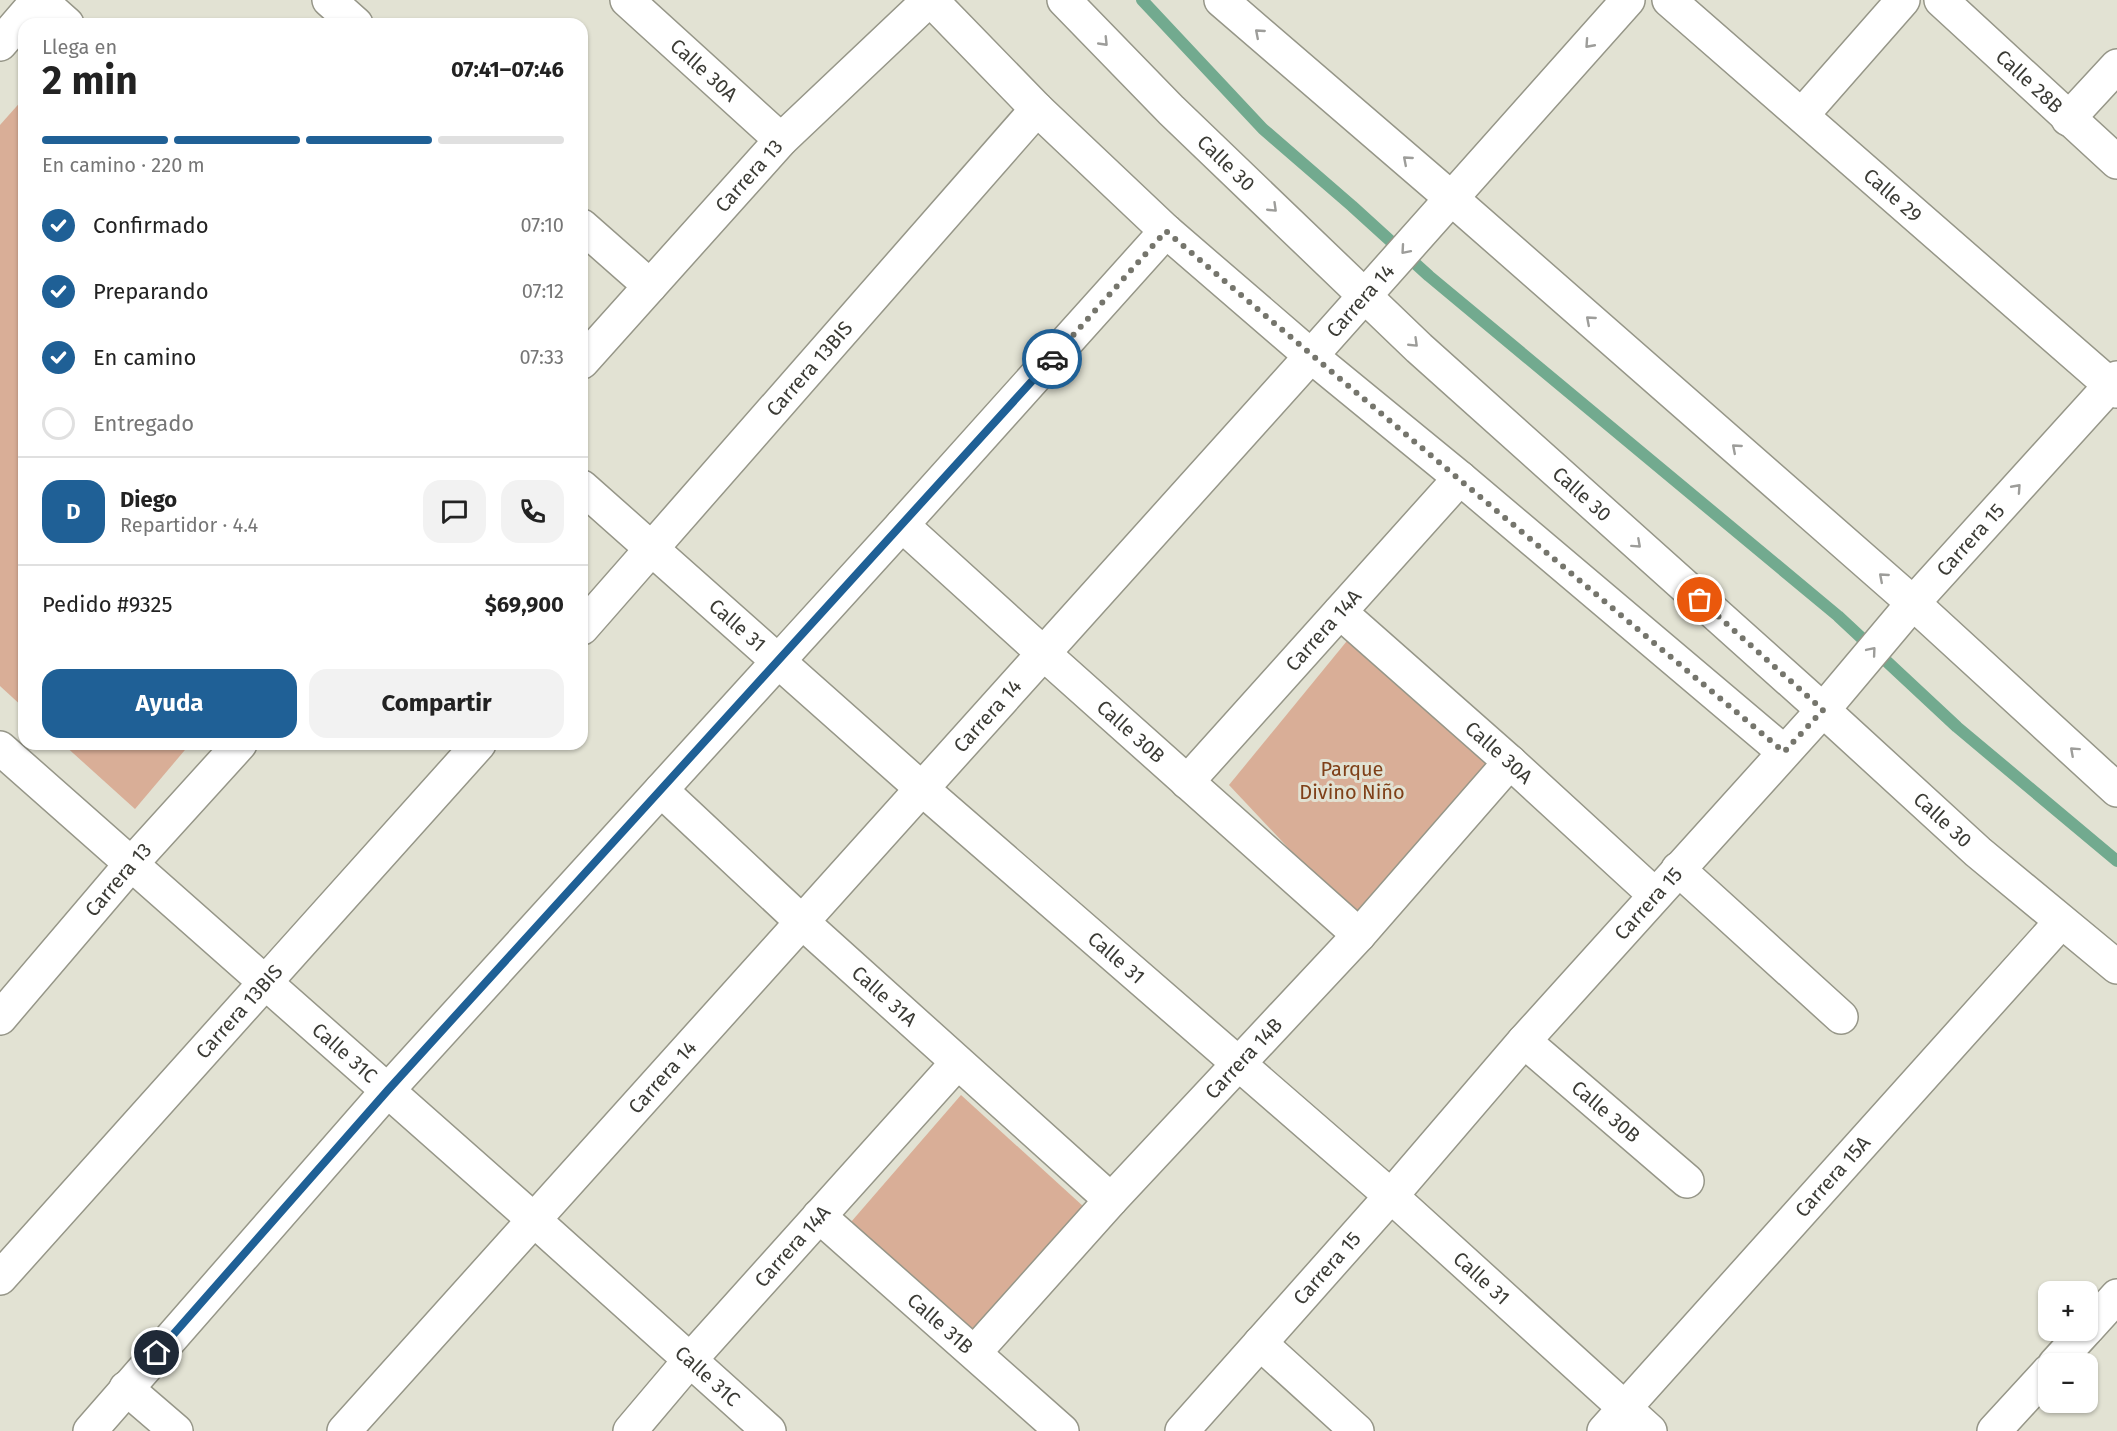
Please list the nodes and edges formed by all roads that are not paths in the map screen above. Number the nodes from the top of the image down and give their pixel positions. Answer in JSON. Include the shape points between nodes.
{"nodes":[{"id":1,"x":39,"y":0,"type":"edge"},
{"id":2,"x":329,"y":0,"type":"edge"},
{"id":3,"x":627,"y":0,"type":"edge"},
{"id":4,"x":930,"y":0,"type":"edge"},
{"id":5,"x":1064,"y":0,"type":"edge"},
{"id":6,"x":1221,"y":0,"type":"edge"},
{"id":7,"x":1628,"y":0,"type":"edge"},
{"id":8,"x":1669,"y":0,"type":"edge"},
{"id":9,"x":1902,"y":0,"type":"edge"},
{"id":10,"x":1941,"y":0,"type":"edge"},
{"id":11,"x":23,"y":18,"type":"edge"},
{"id":12,"x":60,"y":18,"type":"edge"},
{"id":13,"x":349,"y":18,"type":"edge"},
{"id":14,"x":18,"y":24,"type":"edge"},
{"id":15,"x":0,"y":44,"type":"edge"},
{"id":16,"x":2117,"y":66,"type":"edge"},
{"id":17,"x":1037,"y":109,"type":"junction"},
{"id":18,"x":1802,"y":115,"type":"junction"},
{"id":19,"x":2068,"y":119,"type":"junction"},
{"id":20,"x":781,"y":140,"type":"junction"},
{"id":21,"x":2117,"y":162,"type":"edge"},
{"id":22,"x":1451,"y":198,"type":"junction"},
{"id":23,"x":588,"y":231,"type":"edge"},
{"id":24,"x":1166,"y":231,"type":"junction"},
{"id":25,"x":1374,"y":285,"type":"junction"},
{"id":26,"x":650,"y":286,"type":"junction"},
{"id":27,"x":588,"y":355,"type":"edge"},
{"id":28,"x":1311,"y":356,"type":"junction"},
{"id":29,"x":2115,"y":385,"type":"edge"},
{"id":30,"x":1460,"y":478,"type":"junction"},
{"id":31,"x":588,"y":492,"type":"edge"},
{"id":32,"x":902,"y":525,"type":"junction"},
{"id":33,"x":652,"y":549,"type":"junction"},
{"id":34,"x":1340,"y":612,"type":"junction"},
{"id":35,"x":1903,"y":614,"type":"junction"},
{"id":36,"x":588,"y":621,"type":"edge"},
{"id":37,"x":1042,"y":653,"type":"junction"},
{"id":38,"x":778,"y":660,"type":"junction"},
{"id":39,"x":1823,"y":710,"type":"junction"},
{"id":40,"x":0,"y":748,"type":"edge"},
{"id":41,"x":235,"y":750,"type":"edge"},
{"id":42,"x":473,"y":750,"type":"edge"},
{"id":43,"x":1784,"y":752,"type":"junction"},
{"id":44,"x":1510,"y":762,"type":"junction"},
{"id":45,"x":1187,"y":782,"type":"junction"},
{"id":46,"x":921,"y":788,"type":"junction"},
{"id":47,"x":661,"y":790,"type":"junction"},
{"id":48,"x":2117,"y":790,"type":"edge"},
{"id":49,"x":132,"y":863,"type":"junction"},
{"id":50,"x":1678,"y":869,"type":"junction"},
{"id":51,"x":1655,"y":895,"type":"junction"},
{"id":52,"x":801,"y":921,"type":"junction"},
{"id":53,"x":2061,"y":922,"type":"junction"},
{"id":54,"x":1359,"y":935,"type":"junction"},
{"id":55,"x":2117,"y":967,"type":"edge"},
{"id":56,"x":267,"y":982,"type":"junction"},
{"id":57,"x":1,"y":1015,"type":"edge"},
{"id":58,"x":1841,"y":1017,"type":"dead end"},
{"id":59,"x":1524,"y":1041,"type":"junction"},
{"id":60,"x":957,"y":1064,"type":"junction"},
{"id":61,"x":1239,"y":1064,"type":"junction"},
{"id":62,"x":388,"y":1090,"type":"junction"},
{"id":63,"x":1687,"y":1181,"type":"dead end"},
{"id":64,"x":1391,"y":1196,"type":"junction"},
{"id":65,"x":1111,"y":1200,"type":"junction"},
{"id":66,"x":819,"y":1216,"type":"junction"},
{"id":67,"x":533,"y":1219,"type":"junction"},
{"id":68,"x":0,"y":1278,"type":"edge"},
{"id":69,"x":2117,"y":1296,"type":"edge"},
{"id":70,"x":2098,"y":1317,"type":"edge"},
{"id":71,"x":2076,"y":1341,"type":"edge"},
{"id":72,"x":1260,"y":1343,"type":"junction"},
{"id":73,"x":975,"y":1352,"type":"junction"},
{"id":74,"x":2065,"y":1353,"type":"edge"},
{"id":75,"x":690,"y":1360,"type":"junction"},
{"id":76,"x":2038,"y":1383,"type":"edge"},
{"id":77,"x":126,"y":1388,"type":"junction"},
{"id":78,"x":1614,"y":1420,"type":"edge"},
{"id":79,"x":90,"y":1431,"type":"edge"},
{"id":80,"x":176,"y":1431,"type":"edge"},
{"id":81,"x":344,"y":1431,"type":"edge"},
{"id":82,"x":630,"y":1431,"type":"edge"},
{"id":83,"x":769,"y":1431,"type":"edge"},
{"id":84,"x":1062,"y":1431,"type":"edge"},
{"id":85,"x":1182,"y":1431,"type":"edge"},
{"id":86,"x":1357,"y":1431,"type":"edge"},
{"id":87,"x":1650,"y":1431,"type":"edge"},
{"id":88,"x":1994,"y":1431,"type":"edge"}],
"edges":[{"from":1,"to":11,"type":"street"},
{"from":1,"to":12,"type":"street"},
{"from":2,"to":13,"type":"street"},
{"from":3,"to":20,"type":"street","name":"Calle 30A"},
{"from":4,"to":17,"type":"street"},
{"from":4,"to":20,"type":"street","name":"Carrera 13"},
{"from":5,"to":25,"type":"street","name":"Calle 30","one_way":true,"via":[[1171,110]]},
{"from":22,"to":6,"type":"street","one_way":true},
{"from":7,"to":22,"type":"street","name":"Carrera 14","one_way":true},
{"from":8,"to":18,"type":"street","name":"Calle 29"},
{"from":9,"to":18,"type":"street"},
{"from":10,"to":19,"type":"street","name":"Calle 28B"},
{"from":14,"to":15,"type":"street"},
{"from":16,"to":19,"type":"street"},
{"from":17,"to":24,"type":"street"},
{"from":17,"to":33,"type":"street","name":"Carrera 13BIS"},
{"from":18,"to":29,"type":"street","name":"Calle 29"},
{"from":19,"to":21,"type":"street","name":"Calle 28B"},
{"from":20,"to":26,"type":"street","name":"Carrera 13"},
{"from":22,"to":25,"type":"street","name":"Carrera 14","one_way":true},
{"from":35,"to":22,"type":"street","one_way":true},
{"from":23,"to":26,"type":"street"},
{"from":24,"to":28,"type":"street"},
{"from":24,"to":32,"type":"street"},
{"from":25,"to":28,"type":"street","name":"Carrera 14"},
{"from":25,"to":39,"type":"street","name":"Calle 30","one_way":true,"via":[[1428,356]]},
{"from":26,"to":27,"type":"street","name":"Carrera 13"},
{"from":28,"to":30,"type":"street"},
{"from":28,"to":37,"type":"street","name":"Carrera 14"},
{"from":35,"to":29,"type":"street","name":"Carrera 15","one_way":true},
{"from":30,"to":34,"type":"street","name":"Carrera 14A"},
{"from":30,"to":43,"type":"street"},
{"from":31,"to":33,"type":"street","name":"Calle 31"},
{"from":32,"to":37,"type":"street","name":"Calle 30B"},
{"from":32,"to":38,"type":"street"},
{"from":33,"to":36,"type":"street","name":"Carrera 13BIS"},
{"from":33,"to":38,"type":"street","name":"Calle 31"},
{"from":34,"to":44,"type":"street","name":"Calle 30A"},
{"from":34,"to":45,"type":"street","name":"Carrera 14A"},
{"from":39,"to":35,"type":"street","name":"Carrera 15","one_way":true},
{"from":48,"to":35,"type":"street","one_way":true},
{"from":37,"to":45,"type":"street","name":"Calle 30B"},
{"from":37,"to":46,"type":"street","name":"Carrera 14"},
{"from":38,"to":46,"type":"street","name":"Calle 31"},
{"from":38,"to":47,"type":"street"},
{"from":39,"to":43,"type":"street","name":"Carrera 15"},
{"from":39,"to":53,"type":"street","name":"Calle 30"},
{"from":40,"to":49,"type":"street","name":"Calle 31C"},
{"from":41,"to":49,"type":"street","name":"Carrera 13"},
{"from":42,"to":56,"type":"street","name":"Carrera 13BIS"},
{"from":43,"to":50,"type":"street","name":"Carrera 15"},
{"from":44,"to":51,"type":"street","name":"Calle 30A"},
{"from":44,"to":54,"type":"street","name":"Carrera 14B"},
{"from":45,"to":54,"type":"street","name":"Calle 30B"},
{"from":46,"to":52,"type":"street","name":"Carrera 14"},
{"from":46,"to":61,"type":"street","name":"Calle 31"},
{"from":47,"to":52,"type":"street","name":"Calle 31A"},
{"from":47,"to":62,"type":"street"},
{"from":49,"to":56,"type":"street","name":"Calle 31C"},
{"from":49,"to":57,"type":"street","name":"Carrera 13"},
{"from":50,"to":51,"type":"street","name":"Carrera 15"},
{"from":50,"to":58,"type":"street"},
{"from":51,"to":59,"type":"street","name":"Carrera 15"},
{"from":52,"to":60,"type":"street","name":"Calle 31A"},
{"from":52,"to":67,"type":"street","name":"Carrera 14"},
{"from":53,"to":55,"type":"street","name":"Calle 30"},
{"from":53,"to":78,"type":"street","name":"Carrera 15A"},
{"from":54,"to":61,"type":"street","name":"Carrera 14B"},
{"from":56,"to":62,"type":"street","name":"Calle 31C"},
{"from":56,"to":68,"type":"street","name":"Carrera 13BIS"},
{"from":59,"to":63,"type":"street","name":"Calle 30B"},
{"from":59,"to":64,"type":"street","name":"Carrera 15"},
{"from":60,"to":65,"type":"street","name":"Calle 31A"},
{"from":60,"to":66,"type":"street","name":"Carrera 14A"},
{"from":61,"to":64,"type":"street","name":"Calle 31"},
{"from":61,"to":65,"type":"street","name":"Carrera 14B"},
{"from":62,"to":67,"type":"street","name":"Calle 31C"},
{"from":62,"to":77,"type":"street"},
{"from":64,"to":72,"type":"street","name":"Carrera 15"},
{"from":64,"to":78,"type":"street","name":"Calle 31"},
{"from":65,"to":73,"type":"street","name":"Carrera 14B"},
{"from":66,"to":73,"type":"street","name":"Calle 31B"},
{"from":66,"to":75,"type":"street","name":"Carrera 14A"},
{"from":67,"to":75,"type":"street","name":"Calle 31C"},
{"from":67,"to":81,"type":"street","name":"Carrera 14"},
{"from":69,"to":70,"type":"street"},
{"from":71,"to":74,"type":"street"},
{"from":72,"to":85,"type":"street","name":"Carrera 15"},
{"from":72,"to":86,"type":"street"},
{"from":73,"to":84,"type":"street","name":"Calle 31B"},
{"from":75,"to":82,"type":"street","name":"Carrera 14A"},
{"from":75,"to":83,"type":"street","name":"Calle 31C"},
{"from":76,"to":88,"type":"street"},
{"from":77,"to":79,"type":"street"},
{"from":77,"to":80,"type":"street"},
{"from":78,"to":87,"type":"street","name":"Calle 31"}]}
